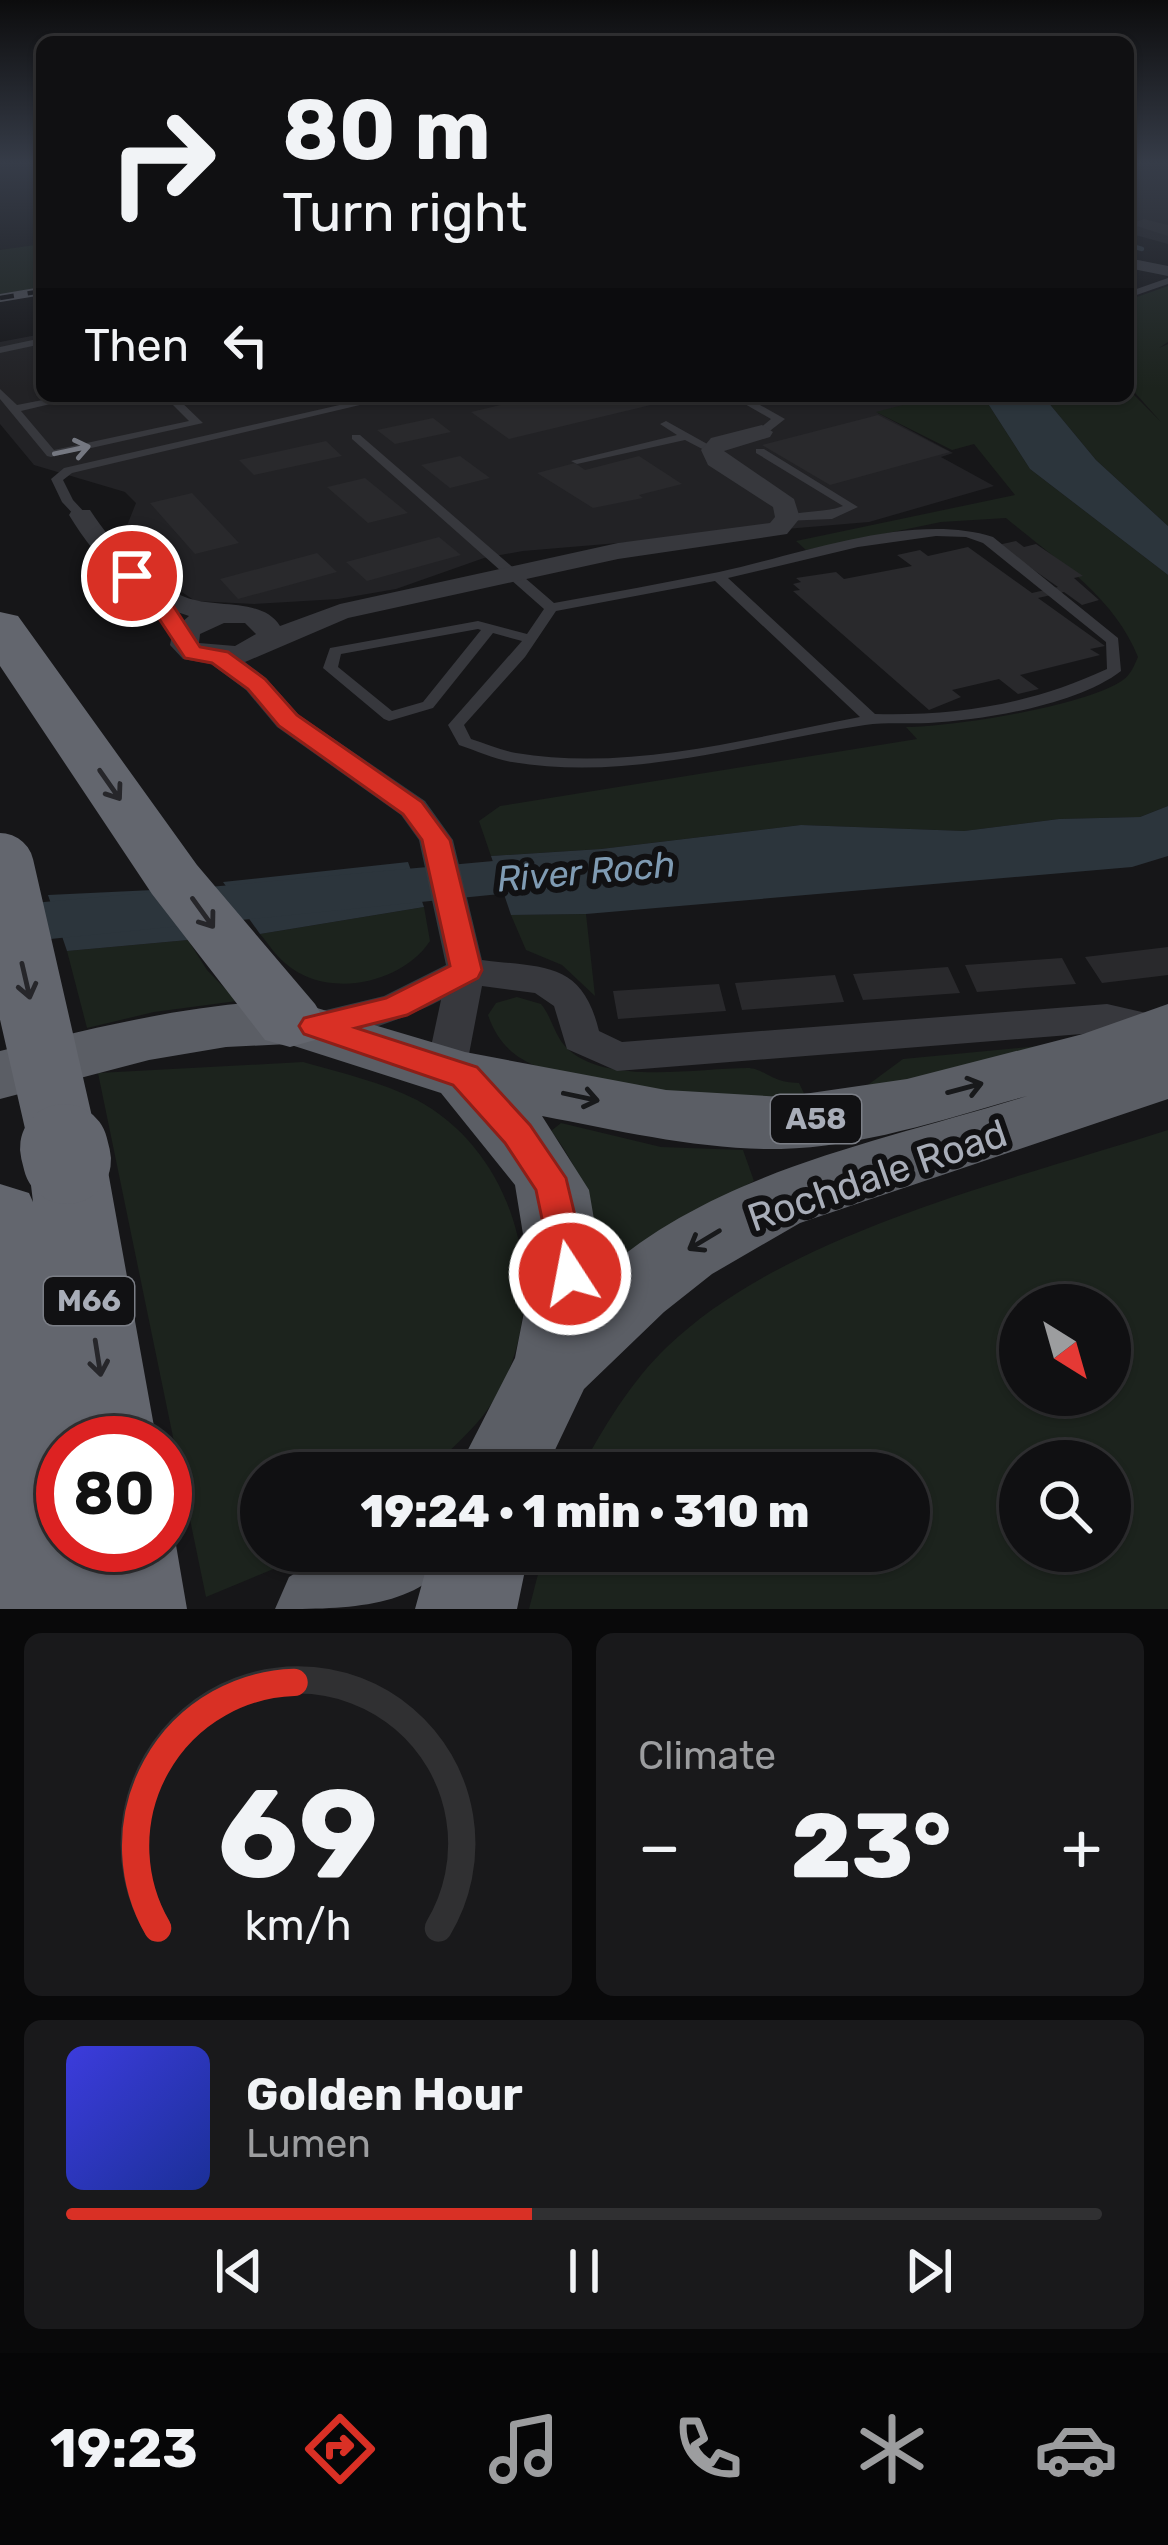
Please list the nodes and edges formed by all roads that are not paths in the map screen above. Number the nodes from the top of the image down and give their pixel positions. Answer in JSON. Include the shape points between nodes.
{"nodes":[{"id":1,"x":1134,"y":264,"type":"edge"},
{"id":2,"x":1168,"y":271,"type":"edge"},
{"id":3,"x":1168,"y":281,"type":"edge"},
{"id":4,"x":1134,"y":293,"type":"edge"},
{"id":5,"x":36,"y":342,"type":"edge"},
{"id":6,"x":6,"y":348,"type":"edge"},
{"id":7,"x":0,"y":392,"type":"edge"},
{"id":8,"x":49,"y":402,"type":"edge"},
{"id":9,"x":175,"y":402,"type":"edge"},
{"id":10,"x":365,"y":402,"type":"edge"},
{"id":11,"x":747,"y":402,"type":"edge"},
{"id":12,"x":14,"y":409,"type":"junction"},
{"id":13,"x":666,"y":424,"type":"dead end"},
{"id":14,"x":150,"y":434,"type":"junction"},
{"id":15,"x":686,"y":436,"type":"junction"},
{"id":16,"x":356,"y":437,"type":"dead end"},
{"id":17,"x":761,"y":441,"type":"junction"},
{"id":18,"x":163,"y":446,"type":"junction"},
{"id":19,"x":712,"y":450,"type":"junction"},
{"id":20,"x":578,"y":461,"type":"dead end"},
{"id":21,"x":81,"y":514,"type":"joint"},
{"id":22,"x":788,"y":518,"type":"junction"},
{"id":23,"x":512,"y":575,"type":"junction"},
{"id":24,"x":718,"y":576,"type":"junction"},
{"id":25,"x":155,"y":595,"type":"junction"},
{"id":26,"x":551,"y":608,"type":"junction"},
{"id":27,"x":0,"y":627,"type":"edge"},
{"id":28,"x":490,"y":628,"type":"junction"},
{"id":29,"x":252,"y":629,"type":"junction"},
{"id":30,"x":183,"y":638,"type":"junction"},
{"id":31,"x":530,"y":638,"type":"junction"},
{"id":32,"x":220,"y":657,"type":"junction"},
{"id":33,"x":256,"y":684,"type":"junction"},
{"id":34,"x":871,"y":719,"type":"junction"},
{"id":35,"x":0,"y":867,"type":"edge"},
{"id":36,"x":464,"y":958,"type":"junction"},
{"id":37,"x":286,"y":1010,"type":"junction"},
{"id":38,"x":1165,"y":1042,"type":"edge"},
{"id":39,"x":456,"y":1073,"type":"junction"},
{"id":40,"x":0,"y":1075,"type":"edge"},
{"id":41,"x":0,"y":1216,"type":"edge"},
{"id":42,"x":555,"y":1365,"type":"junction"},
{"id":43,"x":37,"y":1416,"type":"edge"},
{"id":44,"x":108,"y":1416,"type":"edge"},
{"id":45,"x":512,"y":1452,"type":"edge"},
{"id":46,"x":71,"y":1572,"type":"edge"},
{"id":47,"x":379,"y":1572,"type":"edge"},
{"id":48,"x":475,"y":1572,"type":"edge"},
{"id":49,"x":136,"y":1609,"type":"edge"},
{"id":50,"x":321,"y":1609,"type":"edge"},
{"id":51,"x":466,"y":1609,"type":"edge"}],
"edges":[{"from":1,"to":2,"type":"street"},
{"from":3,"to":4,"type":"lane"},
{"from":5,"to":6,"type":"lane"},
{"from":7,"to":12,"type":"lane"},
{"from":8,"to":12,"type":"lane"},
{"from":9,"to":14,"type":"lane","via":[[197,423]]},
{"from":10,"to":18,"type":"lane"},
{"from":11,"to":17,"type":"lane","via":[[779,419]]},
{"from":12,"to":14,"type":"lane","one_way":true,"via":[[51,454]]},
{"from":13,"to":15,"type":"lane"},
{"from":14,"to":18,"type":"lane"},
{"from":15,"to":19,"type":"lane"},
{"from":15,"to":20,"type":"lane"},
{"from":16,"to":23,"type":"lane"},
{"from":17,"to":19,"type":"street"},
{"from":17,"to":22,"type":"lane","via":[[853,507]]},
{"from":18,"to":21,"type":"lane","via":[[57,479]]},
{"from":19,"to":22,"type":"street","via":[[778,496]]},
{"from":21,"to":25,"type":"street","via":[[110,557]]},
{"from":22,"to":23,"type":"street","via":[[758,535],[617,551]]},
{"from":23,"to":26,"type":"lane"},
{"from":23,"to":29,"type":"street"},
{"from":24,"to":26,"type":"lane"},
{"from":24,"to":34,"type":"lane"},
{"from":24,"to":34,"type":"lane","via":[[930,530],[967,530],[1113,641],[1114,671],[1077,691],[942,721]]},
{"from":25,"to":29,"type":"street"},
{"from":25,"to":30,"type":"street"},
{"from":26,"to":31,"type":"lane"},
{"from":27,"to":37,"type":"highway","one_way":true,"via":[[151,844]]},
{"from":28,"to":28,"type":"lane","via":[[335,651],[331,668],[389,716],[428,705]]},
{"from":28,"to":31,"type":"lane"},
{"from":29,"to":30,"type":"street","via":[[195,623]]},
{"from":29,"to":32,"type":"street","via":[[241,655]]},
{"from":29,"to":33,"type":"street"},
{"from":30,"to":32,"type":"street","via":[[193,652]]},
{"from":31,"to":34,"type":"lane","via":[[456,725],[465,742],[516,761],[608,764]]},
{"from":32,"to":33,"type":"street"},
{"from":33,"to":36,"type":"street","via":[[288,721],[413,808],[436,840]]},
{"from":35,"to":44,"type":"highway","number":"M66","one_way":true,"bridge":true,"via":[[67,1160]]},
{"from":36,"to":37,"type":"street","via":[[395,1007]]},
{"from":36,"to":38,"type":"street","via":[[545,981],[572,1000],[581,1039],[616,1057],[1107,1018]]},
{"from":36,"to":39,"type":"street"},
{"from":37,"to":39,"type":"highway","number":"A58"},
{"from":37,"to":40,"type":"highway","number":"A58"},
{"from":39,"to":38,"type":"highway","name":"Rochdale Road","number":"A58","one_way":true,"via":[[666,1115],[783,1124],[907,1104]]},
{"from":38,"to":42,"type":"highway","name":"Rochdale Road","number":"A58","one_way":true,"via":[[1108,1096],[774,1203],[637,1288]]},
{"from":39,"to":42,"type":"highway","number":"A58","via":[[518,1134],[553,1188],[570,1274]]},
{"from":41,"to":43,"type":"highway","number":"M66"},
{"from":42,"to":45,"type":"highway","number":"A58"},
{"from":46,"to":49,"type":"highway","number":"M66"},
{"from":47,"to":50,"type":"highway"},
{"from":48,"to":51,"type":"highway"}]}
